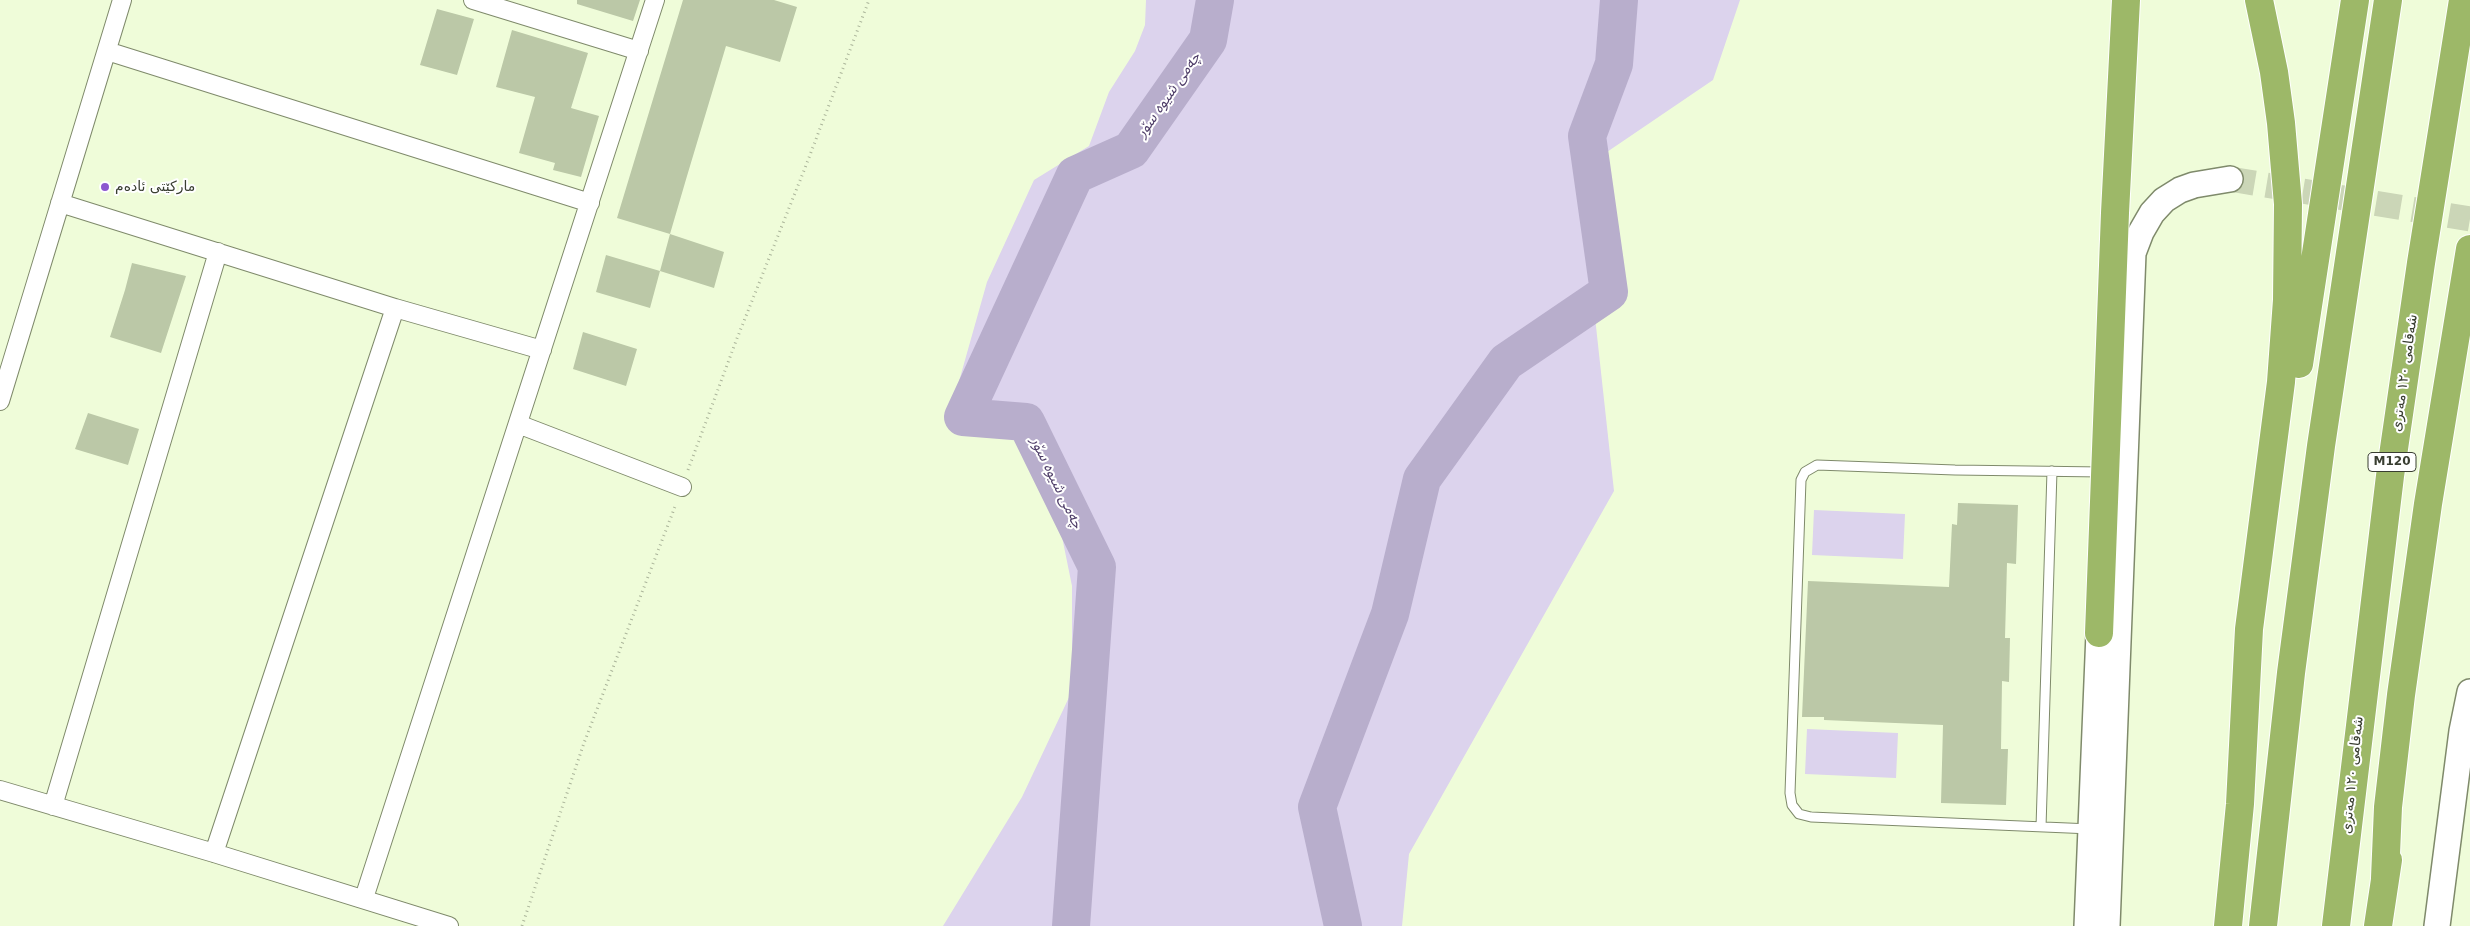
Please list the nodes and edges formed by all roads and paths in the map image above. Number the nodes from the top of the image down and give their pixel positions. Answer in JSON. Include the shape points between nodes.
{"nodes":[{"id":1,"x":122,"y":0,"type":"edge"},
{"id":2,"x":473,"y":0,"type":"edge"},
{"id":3,"x":655,"y":0,"type":"edge"},
{"id":4,"x":869,"y":0,"type":"edge"},
{"id":5,"x":2126,"y":0,"type":"edge"},
{"id":6,"x":2259,"y":0,"type":"edge"},
{"id":7,"x":2355,"y":0,"type":"edge"},
{"id":8,"x":2388,"y":0,"type":"edge"},
{"id":9,"x":2464,"y":0,"type":"edge"},
{"id":10,"x":106,"y":51,"type":"junction"},
{"id":11,"x":639,"y":51,"type":"junction"},
{"id":12,"x":2230,"y":178,"type":"tunnel mouth"},
{"id":13,"x":60,"y":203,"type":"junction"},
{"id":14,"x":590,"y":203,"type":"junction"},
{"id":15,"x":2470,"y":249,"type":"edge"},
{"id":16,"x":218,"y":252,"type":"junction"},
{"id":17,"x":395,"y":308,"type":"junction"},
{"id":18,"x":542,"y":350,"type":"junction"},
{"id":19,"x":2470,"y":366,"type":"edge"},
{"id":20,"x":0,"y":401,"type":"edge"},
{"id":21,"x":518,"y":424,"type":"junction"},
{"id":22,"x":2052,"y":471,"type":"junction"},
{"id":23,"x":2105,"y":472,"type":"junction"},
{"id":24,"x":682,"y":487,"type":"junction"},
{"id":25,"x":2098,"y":633,"type":"joint"},
{"id":26,"x":2470,"y":692,"type":"edge"},
{"id":27,"x":0,"y":790,"type":"edge"},
{"id":28,"x":2240,"y":804,"type":"junction"},
{"id":29,"x":53,"y":806,"type":"junction"},
{"id":30,"x":2041,"y":828,"type":"junction"},
{"id":31,"x":2091,"y":829,"type":"junction"},
{"id":32,"x":214,"y":853,"type":"junction"},
{"id":33,"x":2385,"y":878,"type":"junction"},
{"id":34,"x":364,"y":898,"type":"junction"},
{"id":35,"x":449,"y":926,"type":"edge"},
{"id":36,"x":522,"y":926,"type":"edge"},
{"id":37,"x":2087,"y":926,"type":"edge"},
{"id":38,"x":2107,"y":926,"type":"edge"},
{"id":39,"x":2228,"y":926,"type":"edge"},
{"id":40,"x":2263,"y":926,"type":"edge"},
{"id":41,"x":2336,"y":926,"type":"edge"},
{"id":42,"x":2378,"y":926,"type":"edge"},
{"id":43,"x":2437,"y":926,"type":"edge"}],
"edges":[{"from":1,"to":10,"type":"street"},
{"from":2,"to":11,"type":"street"},
{"from":3,"to":11,"type":"street"},
{"from":4,"to":24,"type":"path"},
{"from":5,"to":23,"type":"highway"},
{"from":6,"to":28,"type":"highway","via":[[2281,124],[2288,204],[2287,300],[2281,382],[2249,629]]},
{"from":7,"to":28,"type":"highway","via":[[2275,516]]},
{"from":8,"to":40,"type":"highway","via":[[2319,456]]},
{"from":9,"to":41,"type":"highway","name":"شەقامی ١٢٠ مەتری","number":"M120","via":[[2422,253],[2390,476]]},
{"from":10,"to":13,"type":"street"},
{"from":10,"to":14,"type":"street"},
{"from":11,"to":14,"type":"street"},
{"from":12,"to":38,"type":"street","via":[[2194,184],[2164,200],[2148,220],[2133,253]]},
{"from":13,"to":16,"type":"street"},
{"from":13,"to":20,"type":"street"},
{"from":14,"to":18,"type":"street"},
{"from":15,"to":33,"type":"highway","via":[[2428,504],[2401,695],[2388,808]]},
{"from":16,"to":17,"type":"street"},
{"from":16,"to":29,"type":"street"},
{"from":17,"to":18,"type":"street"},
{"from":17,"to":32,"type":"street"},
{"from":18,"to":21,"type":"street"},
{"from":19,"to":33,"type":"highway","via":[[2440,507],[2404,777]]},
{"from":21,"to":24,"type":"street"},
{"from":21,"to":34,"type":"street"},
{"from":22,"to":23,"type":"lane"},
{"from":22,"to":30,"type":"lane"},
{"from":22,"to":30,"type":"lane","via":[[1817,465],[1805,472],[1801,480],[1790,792],[1792,805],[1800,814],[1811,817]]},
{"from":23,"to":25,"type":"highway"},
{"from":24,"to":36,"type":"path","via":[[584,743]]},
{"from":25,"to":31,"type":"street"},
{"from":26,"to":43,"type":"street"},
{"from":27,"to":29,"type":"street"},
{"from":28,"to":39,"type":"highway"},
{"from":29,"to":32,"type":"street"},
{"from":30,"to":31,"type":"lane"},
{"from":31,"to":37,"type":"street"},
{"from":32,"to":34,"type":"street"},
{"from":33,"to":42,"type":"highway"},
{"from":34,"to":35,"type":"street"}]}
